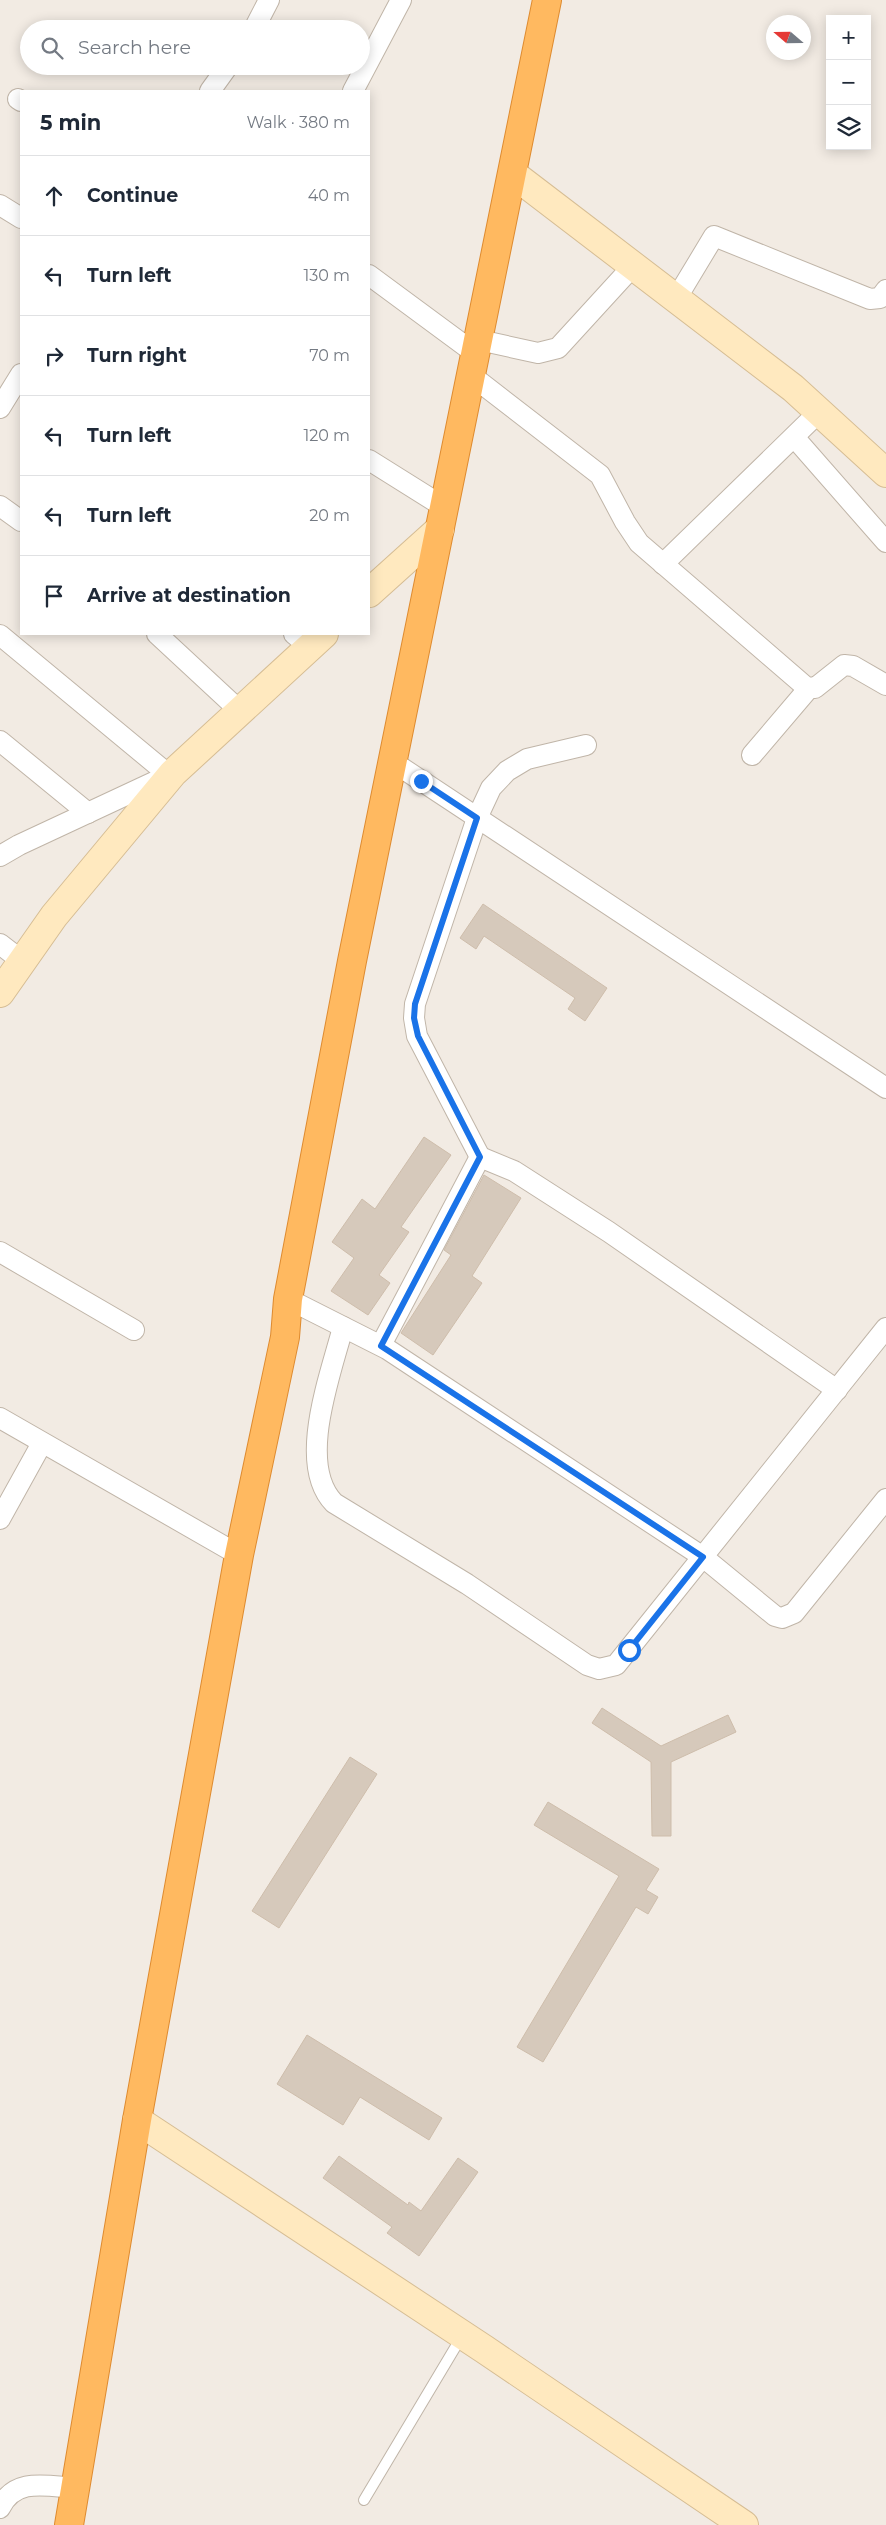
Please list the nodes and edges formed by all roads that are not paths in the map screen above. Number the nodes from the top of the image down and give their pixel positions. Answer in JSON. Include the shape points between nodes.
{"nodes":[{"id":1,"x":269,"y":0,"type":"edge"},
{"id":2,"x":401,"y":0,"type":"edge"},
{"id":3,"x":547,"y":0,"type":"edge"},
{"id":4,"x":259,"y":20,"type":"edge"},
{"id":5,"x":370,"y":59,"type":"edge"},
{"id":6,"x":222,"y":75,"type":"edge"},
{"id":7,"x":361,"y":75,"type":"edge"},
{"id":8,"x":211,"y":90,"type":"edge"},
{"id":9,"x":354,"y":90,"type":"edge"},
{"id":10,"x":513,"y":174,"type":"junction"},
{"id":11,"x":0,"y":205,"type":"edge"},
{"id":12,"x":20,"y":217,"type":"edge"},
{"id":13,"x":634,"y":266,"type":"junction"},
{"id":14,"x":370,"y":276,"type":"edge"},
{"id":15,"x":886,"y":290,"type":"edge"},
{"id":16,"x":676,"y":299,"type":"junction"},
{"id":17,"x":476,"y":356,"type":"junction"},
{"id":18,"x":20,"y":376,"type":"edge"},
{"id":19,"x":0,"y":408,"type":"edge"},
{"id":20,"x":819,"y":412,"type":"junction"},
{"id":21,"x":794,"y":437,"type":"junction"},
{"id":22,"x":370,"y":461,"type":"edge"},
{"id":23,"x":886,"y":473,"type":"edge"},
{"id":24,"x":0,"y":506,"type":"edge"},
{"id":25,"x":442,"y":518,"type":"junction"},
{"id":26,"x":20,"y":520,"type":"edge"},
{"id":27,"x":886,"y":542,"type":"edge"},
{"id":28,"x":663,"y":564,"type":"junction"},
{"id":29,"x":370,"y":592,"type":"edge"},
{"id":30,"x":0,"y":635,"type":"edge"},
{"id":31,"x":158,"y":635,"type":"edge"},
{"id":32,"x":309,"y":638,"type":"edge"},
{"id":33,"x":886,"y":684,"type":"edge"},
{"id":34,"x":810,"y":688,"type":"junction"},
{"id":35,"x":240,"y":711,"type":"junction"},
{"id":36,"x":0,"y":741,"type":"edge"},
{"id":37,"x":586,"y":745,"type":"dead end"},
{"id":38,"x":752,"y":755,"type":"dead end"},
{"id":39,"x":393,"y":762,"type":"junction"},
{"id":40,"x":171,"y":774,"type":"junction"},
{"id":41,"x":88,"y":813,"type":"junction"},
{"id":42,"x":477,"y":818,"type":"junction"},
{"id":43,"x":0,"y":856,"type":"edge"},
{"id":44,"x":0,"y":944,"type":"edge"},
{"id":45,"x":22,"y":961,"type":"junction"},
{"id":46,"x":0,"y":993,"type":"edge"},
{"id":47,"x":886,"y":1088,"type":"edge"},
{"id":48,"x":480,"y":1157,"type":"junction"},
{"id":49,"x":0,"y":1252,"type":"edge"},
{"id":50,"x":288,"y":1300,"type":"junction"},
{"id":51,"x":343,"y":1327,"type":"junction"},
{"id":52,"x":886,"y":1328,"type":"edge"},
{"id":53,"x":134,"y":1330,"type":"dead end"},
{"id":54,"x":381,"y":1346,"type":"junction"},
{"id":55,"x":837,"y":1390,"type":"junction"},
{"id":56,"x":0,"y":1418,"type":"edge"},
{"id":57,"x":42,"y":1443,"type":"junction"},
{"id":58,"x":886,"y":1499,"type":"edge"},
{"id":59,"x":0,"y":1519,"type":"edge"},
{"id":60,"x":239,"y":1555,"type":"junction"},
{"id":61,"x":703,"y":1557,"type":"junction"},
{"id":62,"x":137,"y":2120,"type":"junction"},
{"id":63,"x":463,"y":2335,"type":"junction"},
{"id":64,"x":75,"y":2488,"type":"junction"},
{"id":65,"x":364,"y":2500,"type":"dead end"},
{"id":66,"x":0,"y":2508,"type":"edge"},
{"id":67,"x":69,"y":2525,"type":"edge"},
{"id":68,"x":744,"y":2525,"type":"edge"}],
"edges":[{"from":1,"to":4,"type":"street"},
{"from":2,"to":5,"type":"street"},
{"from":3,"to":10,"type":"highway"},
{"from":6,"to":8,"type":"street"},
{"from":7,"to":9,"type":"street"},
{"from":10,"to":13,"type":"street"},
{"from":10,"to":17,"type":"highway"},
{"from":11,"to":12,"type":"street"},
{"from":13,"to":16,"type":"street"},
{"from":13,"to":17,"type":"street","via":[[558,348],[538,353]]},
{"from":14,"to":17,"type":"street"},
{"from":15,"to":16,"type":"street","via":[[880,298],[870,299],[714,236]]},
{"from":16,"to":20,"type":"street","via":[[794,388]]},
{"from":17,"to":25,"type":"highway"},
{"from":17,"to":28,"type":"street","via":[[600,475],[631,533]]},
{"from":18,"to":19,"type":"street"},
{"from":20,"to":21,"type":"street"},
{"from":20,"to":23,"type":"street"},
{"from":21,"to":27,"type":"street"},
{"from":21,"to":28,"type":"street"},
{"from":22,"to":25,"type":"street"},
{"from":24,"to":26,"type":"street"},
{"from":25,"to":29,"type":"street"},
{"from":25,"to":39,"type":"highway"},
{"from":28,"to":34,"type":"street"},
{"from":30,"to":40,"type":"street"},
{"from":31,"to":35,"type":"street"},
{"from":32,"to":35,"type":"street"},
{"from":33,"to":34,"type":"street","via":[[853,666],[844,665],[815,688]]},
{"from":34,"to":38,"type":"street"},
{"from":35,"to":40,"type":"street"},
{"from":36,"to":41,"type":"street"},
{"from":37,"to":42,"type":"street","via":[[527,759],[507,771],[491,788]]},
{"from":39,"to":42,"type":"street"},
{"from":39,"to":50,"type":"highway"},
{"from":40,"to":41,"type":"street"},
{"from":40,"to":45,"type":"street","via":[[54,916]]},
{"from":41,"to":43,"type":"street"},
{"from":42,"to":47,"type":"street"},
{"from":42,"to":48,"type":"street","via":[[415,1004],[414,1018],[423,1048]]},
{"from":44,"to":45,"type":"street"},
{"from":45,"to":46,"type":"street"},
{"from":48,"to":54,"type":"street"},
{"from":48,"to":55,"type":"street","via":[[514,1170],[609,1232]]},
{"from":49,"to":53,"type":"street"},
{"from":50,"to":51,"type":"street"},
{"from":50,"to":60,"type":"highway","via":[[285,1337]]},
{"from":51,"to":54,"type":"street"},
{"from":51,"to":61,"type":"street","via":[[319,1423],[316,1465],[327,1496],[467,1584],[587,1665],[599,1669],[616,1665]]},
{"from":52,"to":55,"type":"street"},
{"from":54,"to":61,"type":"street"},
{"from":55,"to":61,"type":"street"},
{"from":56,"to":57,"type":"street"},
{"from":57,"to":59,"type":"street"},
{"from":57,"to":60,"type":"street"},
{"from":58,"to":61,"type":"street","via":[[788,1617],[775,1616]]},
{"from":60,"to":62,"type":"highway"},
{"from":62,"to":63,"type":"street"},
{"from":62,"to":64,"type":"highway"},
{"from":63,"to":65,"type":"lane"},
{"from":63,"to":68,"type":"street"},
{"from":64,"to":66,"type":"street","via":[[27,2485],[11,2493]]},
{"from":64,"to":67,"type":"highway"}]}
